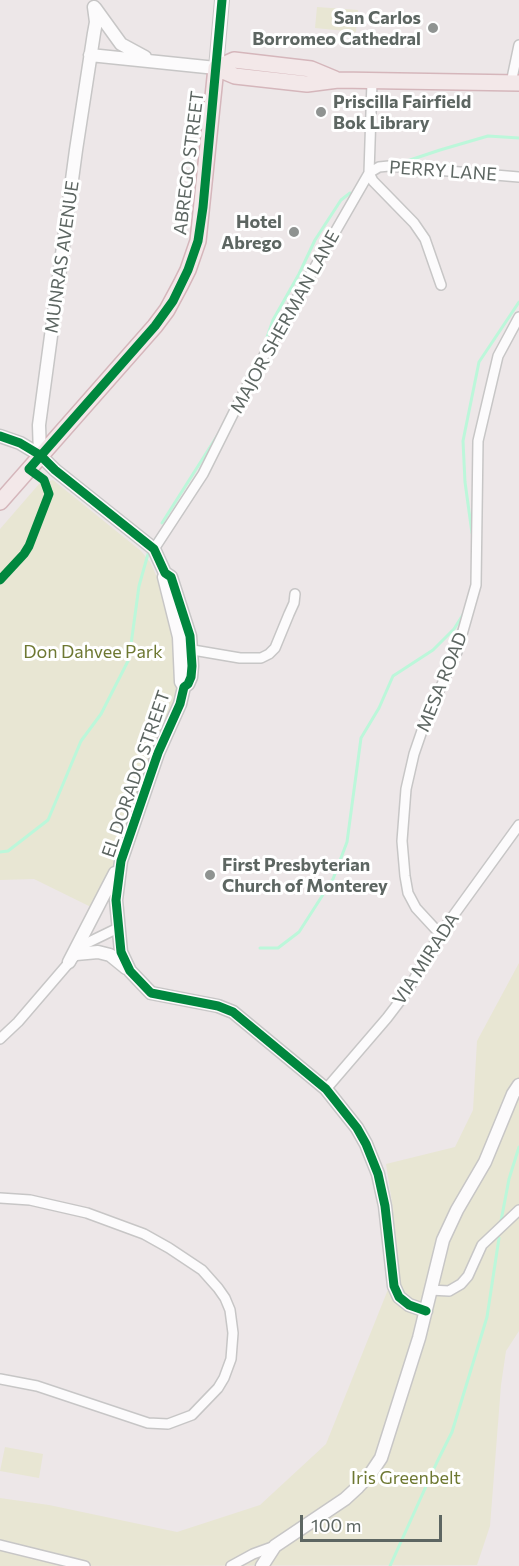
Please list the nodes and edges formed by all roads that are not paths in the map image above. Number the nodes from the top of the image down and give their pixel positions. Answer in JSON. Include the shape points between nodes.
{"nodes":[{"id":1,"x":222,"y":0,"type":"edge"},
{"id":2,"x":92,"y":3,"type":"edge"},
{"id":3,"x":519,"y":45,"type":"edge"},
{"id":4,"x":90,"y":55,"type":"junction"},
{"id":5,"x":154,"y":61,"type":"junction"},
{"id":6,"x":216,"y":68,"type":"junction"},
{"id":7,"x":372,"y":82,"type":"junction"},
{"id":8,"x":515,"y":83,"type":"edge"},
{"id":9,"x":369,"y":173,"type":"junction"},
{"id":10,"x":519,"y":177,"type":"edge"},
{"id":11,"x":441,"y":285,"type":"dead end"},
{"id":12,"x":519,"y":316,"type":"edge"},
{"id":13,"x":0,"y":436,"type":"edge"},
{"id":14,"x":40,"y":455,"type":"junction"},
{"id":15,"x":0,"y":502,"type":"edge"},
{"id":16,"x":154,"y":549,"type":"junction"},
{"id":17,"x":165,"y":573,"type":"junction"},
{"id":18,"x":295,"y":594,"type":"dead end"},
{"id":19,"x":176,"y":623,"type":"junction"},
{"id":20,"x":192,"y":651,"type":"junction"},
{"id":21,"x":184,"y":687,"type":"junction"},
{"id":22,"x":519,"y":825,"type":"edge"},
{"id":23,"x":121,"y":861,"type":"junction"},
{"id":24,"x":118,"y":928,"type":"junction"},
{"id":25,"x":440,"y":934,"type":"junction"},
{"id":26,"x":72,"y":958,"type":"junction"},
{"id":27,"x":130,"y":971,"type":"junction"},
{"id":28,"x":0,"y":1039,"type":"edge"},
{"id":29,"x":519,"y":1085,"type":"edge"},
{"id":30,"x":326,"y":1089,"type":"junction"},
{"id":31,"x":0,"y":1198,"type":"edge"},
{"id":32,"x":519,"y":1210,"type":"edge"},
{"id":33,"x":430,"y":1290,"type":"junction"},
{"id":34,"x":426,"y":1311,"type":"junction"},
{"id":35,"x":0,"y":1379,"type":"edge"},
{"id":36,"x":0,"y":1545,"type":"edge"},
{"id":37,"x":275,"y":1546,"type":"junction"},
{"id":38,"x":85,"y":1566,"type":"edge"},
{"id":39,"x":231,"y":1566,"type":"edge"},
{"id":40,"x":262,"y":1566,"type":"edge"}],
"edges":[{"from":1,"to":6,"type":"main road","name":"ABREGO STREET"},
{"from":2,"to":4,"type":"street","name":"MUNRAS AVENUE","via":[[96,22]]},
{"from":2,"to":5,"type":"street","via":[[121,44]]},
{"from":3,"to":8,"type":"street"},
{"from":4,"to":5,"type":"street"},
{"from":4,"to":14,"type":"street","name":"MUNRAS AVENUE","via":[[39,425]]},
{"from":5,"to":6,"type":"street"},
{"from":6,"to":7,"type":"main road","via":[[235,76],[307,84],[338,80]]},
{"from":6,"to":14,"type":"main road","name":"ABREGO STREET","via":[[203,207],[189,270],[155,326]]},
{"from":7,"to":8,"type":"main road"},
{"from":7,"to":9,"type":"street","name":"MAJOR SHERMAN LANE"},
{"from":9,"to":10,"type":"street","name":"PERRY LANE","via":[[389,166]]},
{"from":9,"to":11,"type":"street","via":[[425,239]]},
{"from":9,"to":16,"type":"street","name":"MAJOR SHERMAN LANE","via":[[250,380],[203,474]]},
{"from":12,"to":25,"type":"street","name":"MESA ROAD","via":[[498,356],[478,441],[476,585],[457,652],[426,719],[406,789],[402,841],[408,893]]},
{"from":13,"to":14,"type":"street","name":"EL DORADO STREET"},
{"from":14,"to":15,"type":"main road"},
{"from":14,"to":16,"type":"street","name":"EL DORADO STREET"},
{"from":16,"to":17,"type":"street","name":"EL DORADO STREET"},
{"from":17,"to":19,"type":"street","name":"EL DORADO STREET"},
{"from":17,"to":20,"type":"street","name":"EL DORADO STREET","via":[[171,577]]},
{"from":18,"to":20,"type":"street","via":[[275,648],[269,654],[240,658]]},
{"from":19,"to":20,"type":"street","via":[[182,629],[186,649]]},
{"from":19,"to":21,"type":"street","name":"EL DORADO STREET"},
{"from":20,"to":21,"type":"street","name":"EL DORADO STREET","via":[[191,677]]},
{"from":21,"to":23,"type":"street","name":"EL DORADO STREET"},
{"from":22,"to":25,"type":"street","name":"VIA MIRADA"},
{"from":23,"to":24,"type":"street","name":"EL DORADO STREET","via":[[116,900]]},
{"from":23,"to":26,"type":"street"},
{"from":24,"to":26,"type":"street","via":[[85,944]]},
{"from":24,"to":27,"type":"street","name":"EL DORADO STREET","via":[[121,952]]},
{"from":25,"to":30,"type":"street","name":"VIA MIRADA","via":[[393,1010]]},
{"from":26,"to":27,"type":"street","via":[[98,952]]},
{"from":26,"to":28,"type":"street"},
{"from":27,"to":30,"type":"street","name":"EL DORADO STREET","via":[[151,993],[233,1012]]},
{"from":29,"to":33,"type":"street","via":[[485,1162],[443,1240]]},
{"from":30,"to":34,"type":"street","name":"EL DORADO STREET","via":[[357,1128],[378,1174],[394,1286],[408,1305]]},
{"from":31,"to":35,"type":"street","via":[[30,1200],[87,1213],[144,1234],[169,1248],[202,1270],[218,1288],[230,1310],[233,1333],[228,1370],[218,1388],[192,1415],[168,1424],[148,1423],[37,1386]]},
{"from":32,"to":33,"type":"street","via":[[482,1245],[462,1284],[449,1291]]},
{"from":33,"to":34,"type":"street"},
{"from":34,"to":37,"type":"street","via":[[381,1458],[345,1499]]},
{"from":36,"to":38,"type":"street"},
{"from":37,"to":39,"type":"street"},
{"from":37,"to":40,"type":"street"}]}
